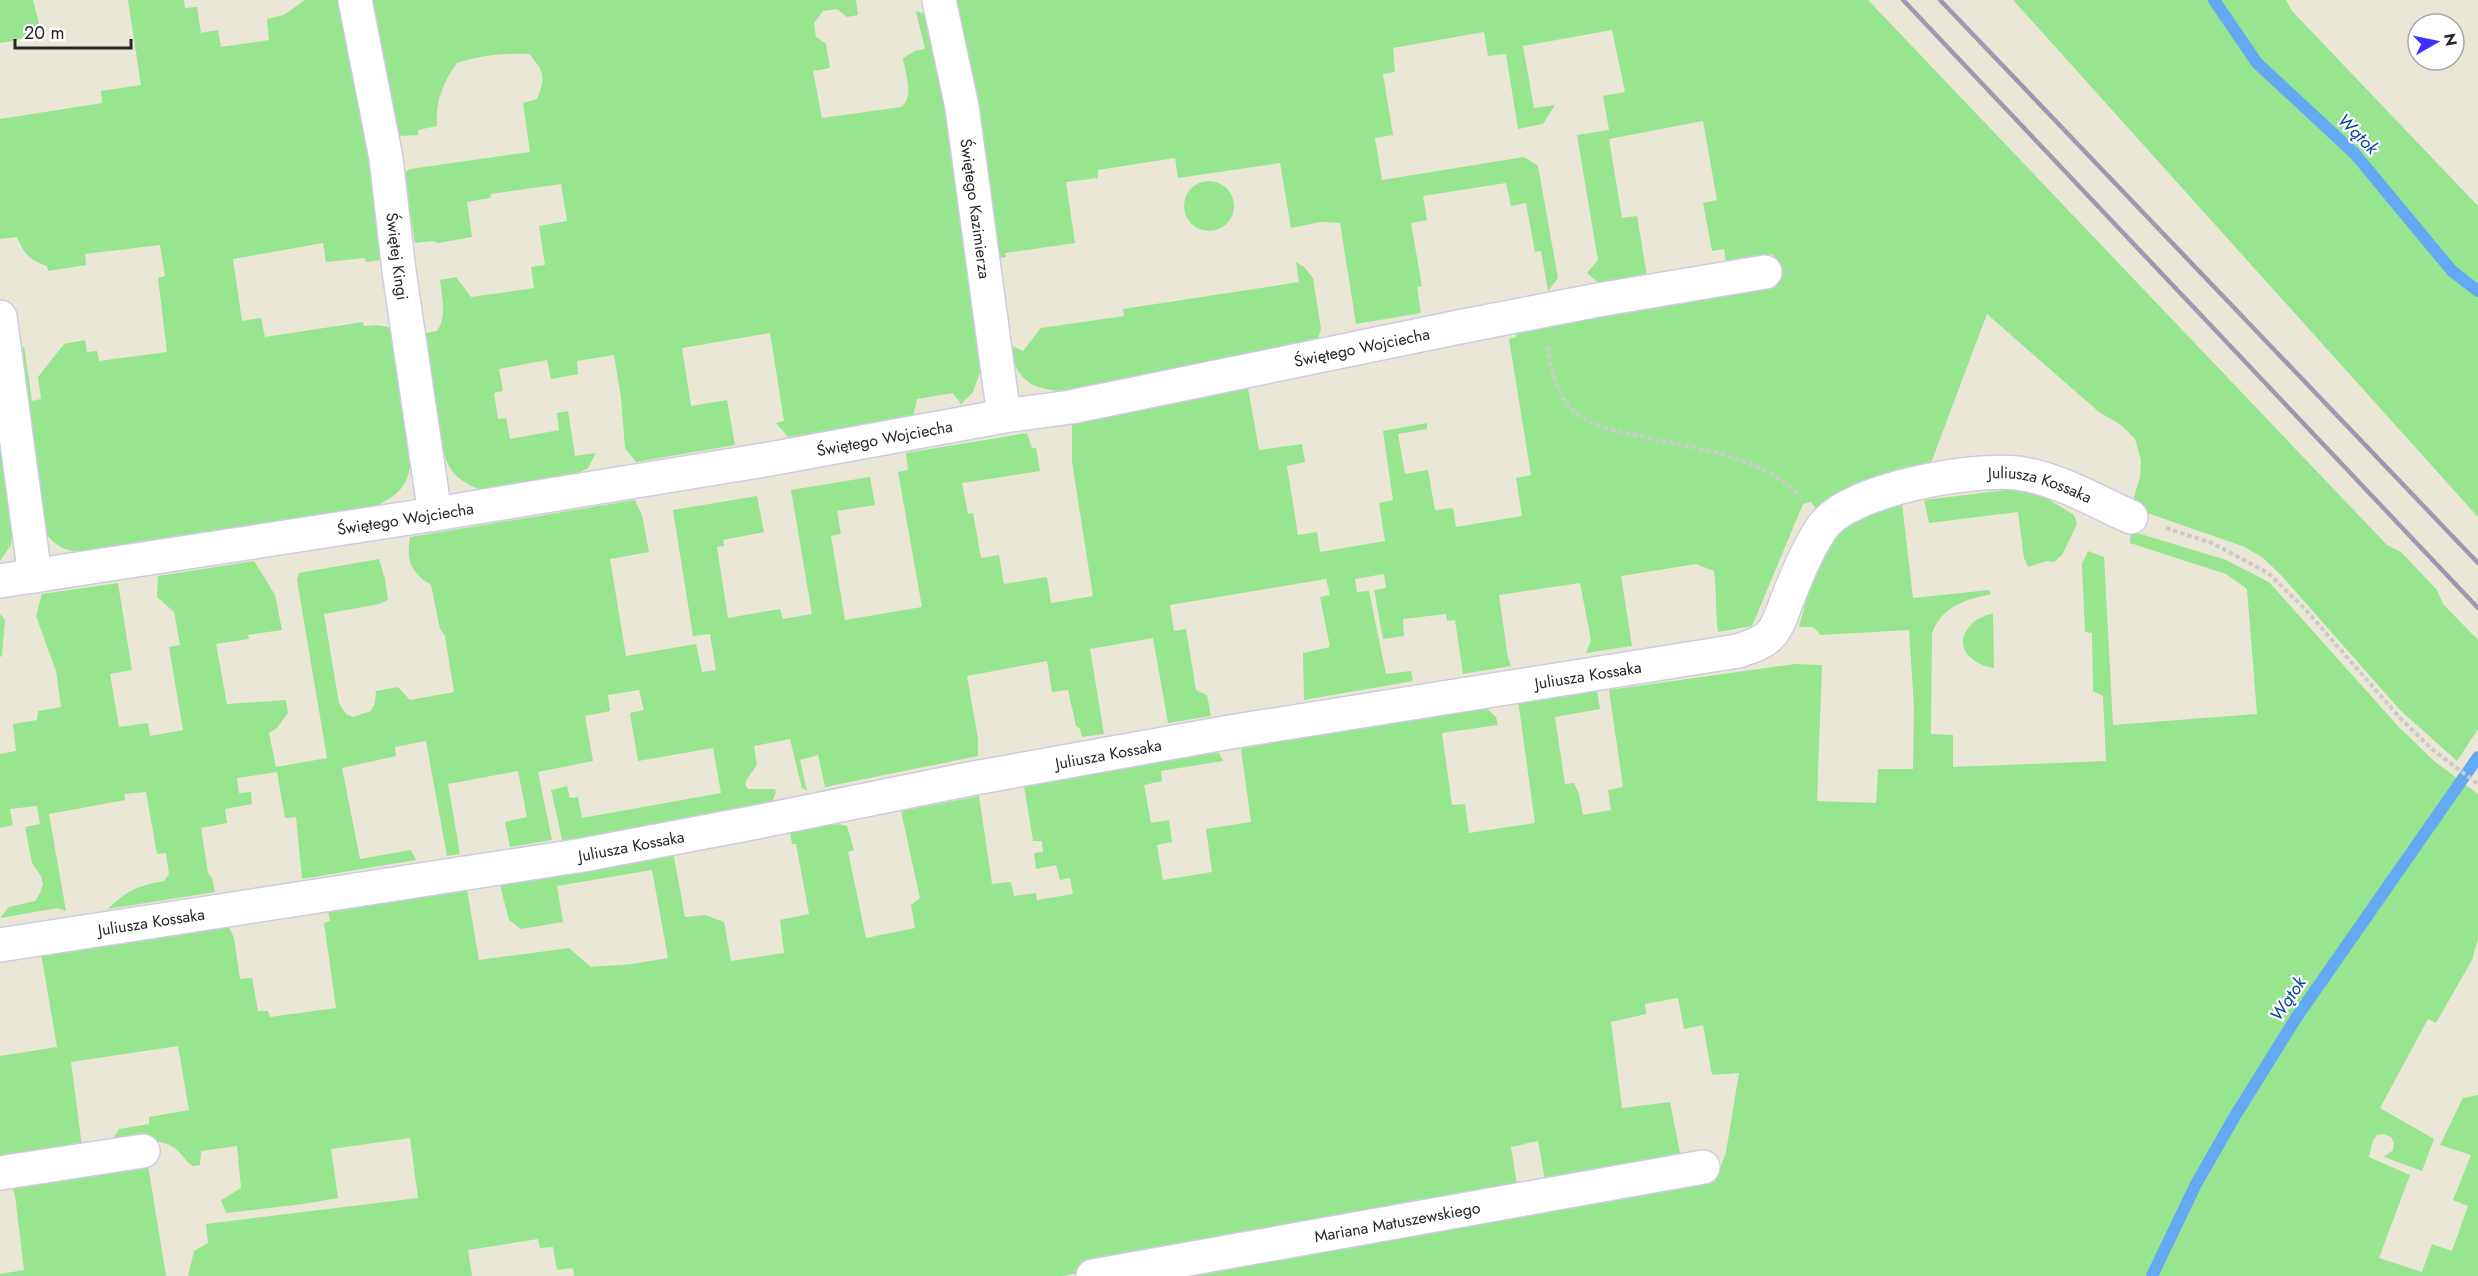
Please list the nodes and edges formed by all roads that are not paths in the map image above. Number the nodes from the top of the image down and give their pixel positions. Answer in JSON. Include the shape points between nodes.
{"nodes":[{"id":1,"x":355,"y":0,"type":"edge"},
{"id":2,"x":939,"y":0,"type":"edge"},
{"id":3,"x":1765,"y":272,"type":"dead end"},
{"id":4,"x":0,"y":317,"type":"edge"},
{"id":5,"x":1004,"y":416,"type":"junction"},
{"id":6,"x":435,"y":514,"type":"junction"},
{"id":7,"x":2131,"y":517,"type":"road end"},
{"id":8,"x":35,"y":576,"type":"junction"},
{"id":9,"x":0,"y":581,"type":"edge"},
{"id":10,"x":0,"y":945,"type":"edge"},
{"id":11,"x":143,"y":1151,"type":"dead end"},
{"id":12,"x":1702,"y":1167,"type":"dead end"},
{"id":13,"x":0,"y":1173,"type":"edge"},
{"id":14,"x":1093,"y":1276,"type":"edge"}],
"edges":[{"from":1,"to":6,"type":"street","name":"Świętej Kingi","via":[[386,158]]},
{"from":2,"to":5,"type":"street","name":"Świętego Kazimierza","via":[[962,107]]},
{"from":3,"to":5,"type":"street","name":"Świętego Wojciecha","via":[[1542,311],[1071,407]]},
{"from":4,"to":8,"type":"street"},
{"from":5,"to":6,"type":"street","name":"Świętego Wojciecha"},
{"from":6,"to":8,"type":"street","name":"Świętego Wojciecha"},
{"from":7,"to":10,"type":"street","name":"Juliusza Kossaka","via":[[2049,481],[2017,473],[1935,480],[1862,499],[1841,510],[1823,526],[1810,548],[1770,635],[1738,651],[1230,732],[582,855]]},
{"from":8,"to":9,"type":"street","name":"Świętego Wojciecha"},
{"from":11,"to":13,"type":"street"},
{"from":12,"to":14,"type":"street","name":"Mariana Matuszewskiego"}]}
